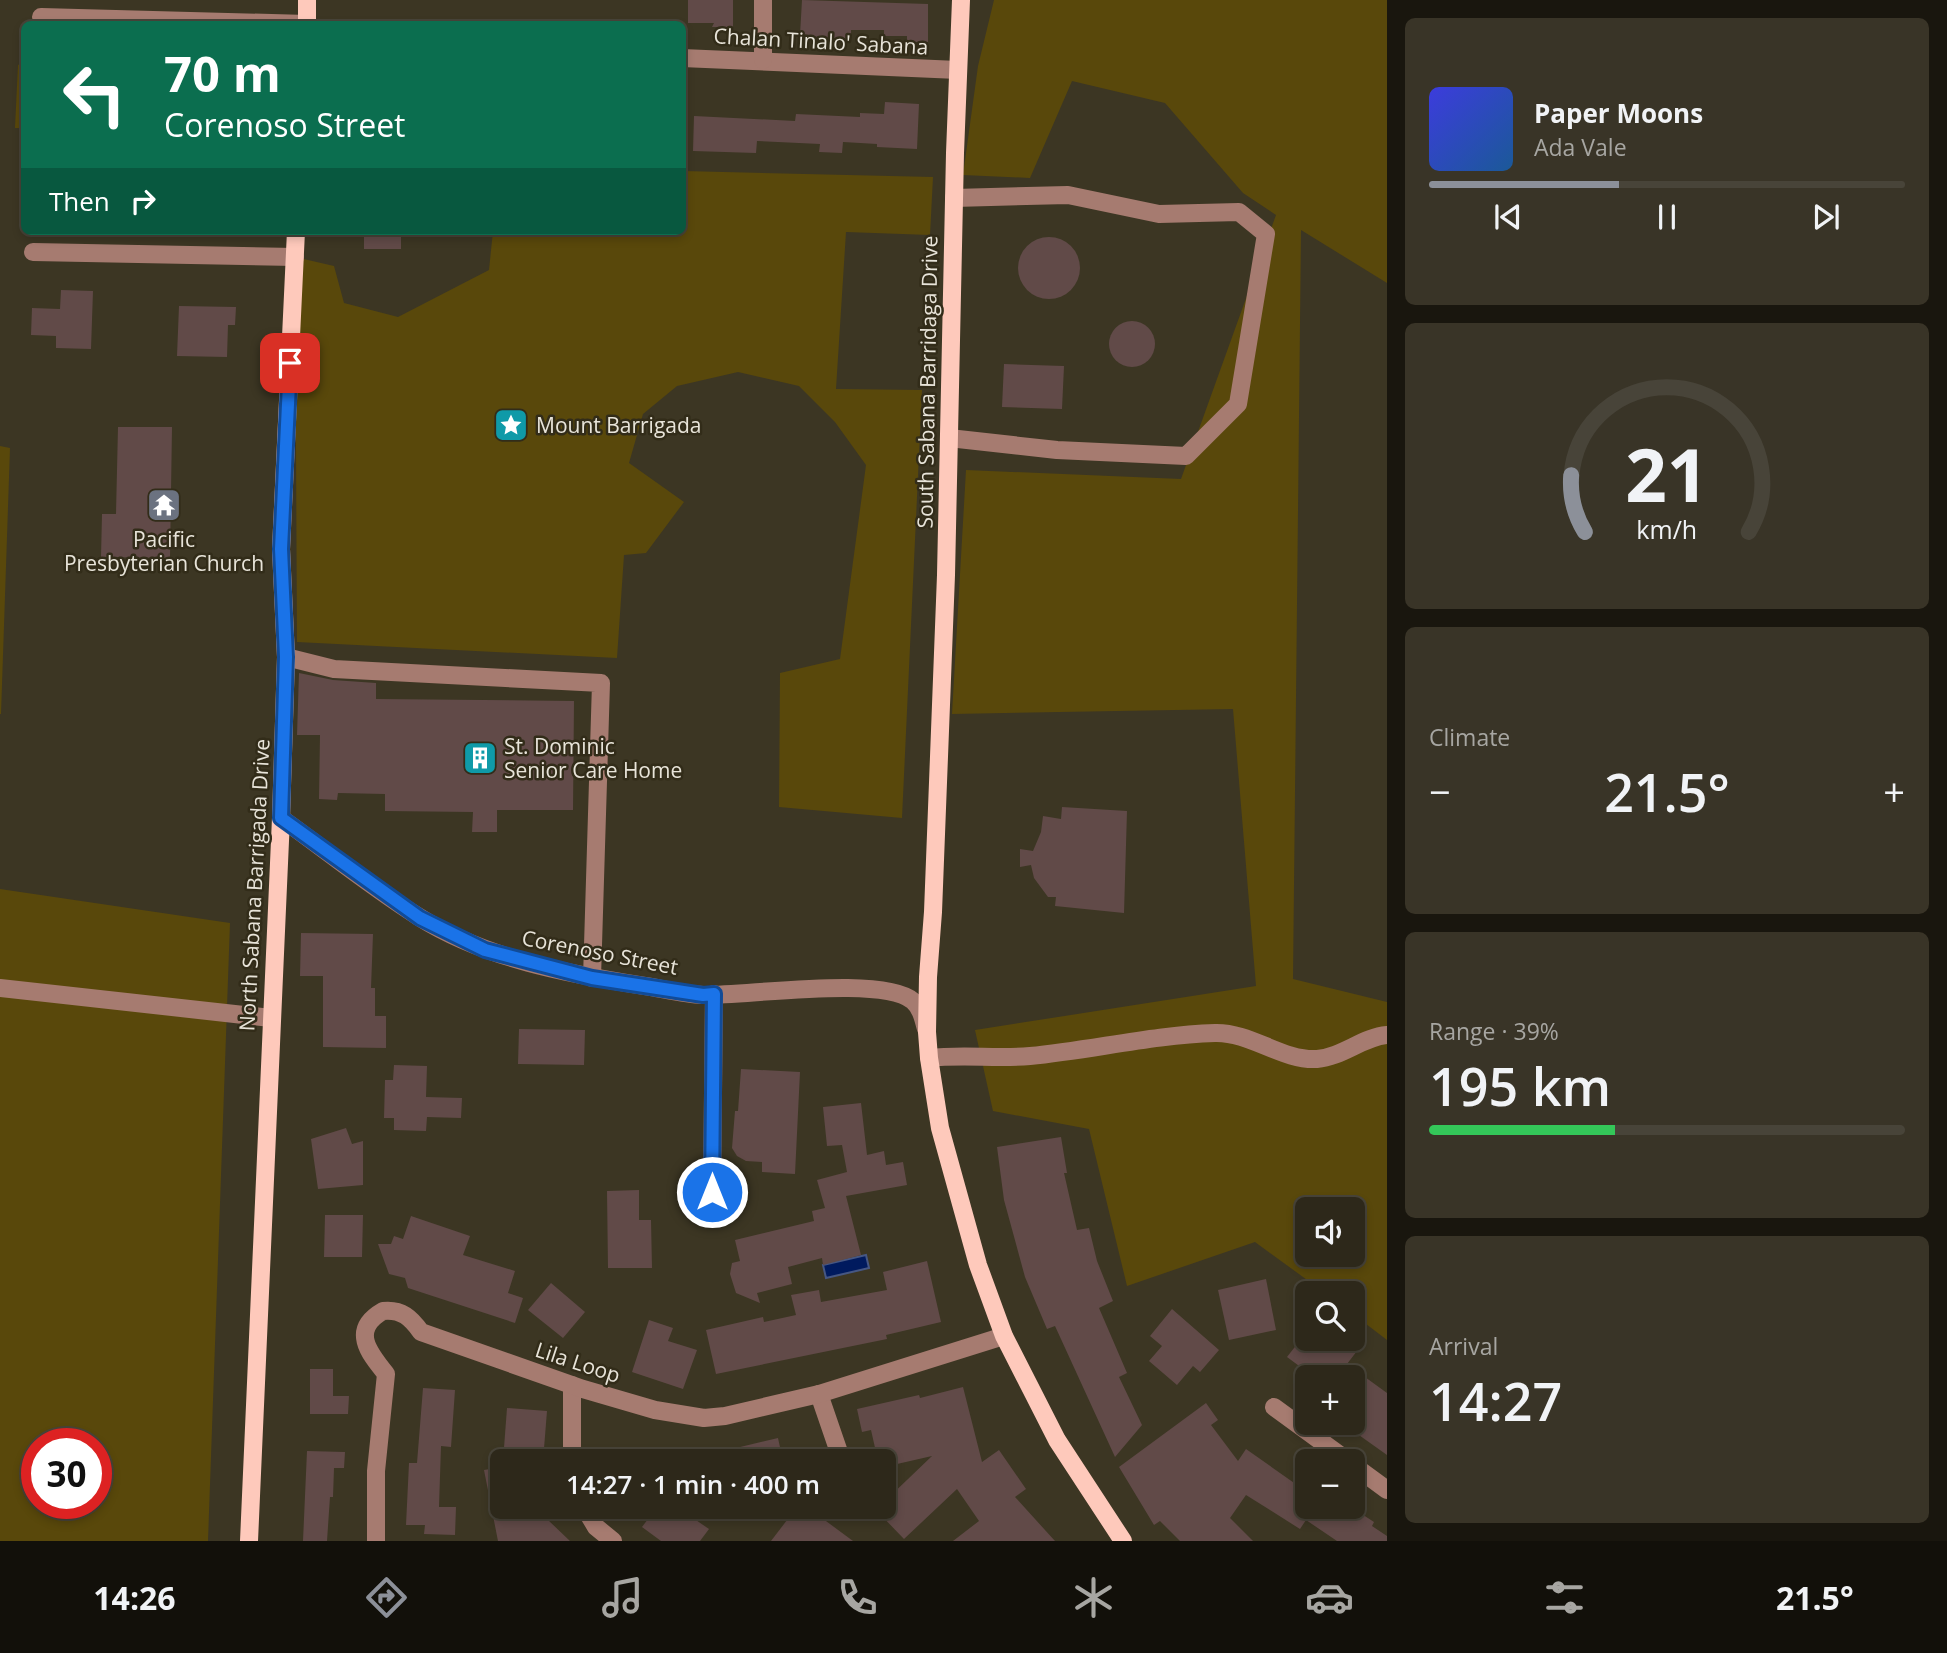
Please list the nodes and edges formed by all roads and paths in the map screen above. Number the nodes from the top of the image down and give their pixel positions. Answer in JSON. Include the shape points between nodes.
{"nodes":[{"id":1,"x":307,"y":0,"type":"edge"},
{"id":2,"x":763,"y":0,"type":"edge"},
{"id":3,"x":961,"y":0,"type":"edge"},
{"id":4,"x":41,"y":17,"type":"dead end"},
{"id":5,"x":193,"y":21,"type":"edge"},
{"id":6,"x":307,"y":21,"type":"edge"},
{"id":7,"x":686,"y":58,"type":"edge"},
{"id":8,"x":763,"y":60,"type":"junction"},
{"id":9,"x":958,"y":71,"type":"junction"},
{"id":10,"x":954,"y":198,"type":"junction"},
{"id":11,"x":296,"y":235,"type":"edge"},
{"id":12,"x":33,"y":252,"type":"dead end"},
{"id":13,"x":295,"y":257,"type":"junction"},
{"id":14,"x":949,"y":438,"type":"junction"},
{"id":15,"x":286,"y":657,"type":"junction"},
{"id":16,"x":281,"y":818,"type":"junction"},
{"id":17,"x":592,"y":978,"type":"junction"},
{"id":18,"x":0,"y":988,"type":"edge"},
{"id":19,"x":714,"y":994,"type":"junction"},
{"id":20,"x":271,"y":1018,"type":"junction"},
{"id":21,"x":927,"y":1032,"type":"junction"},
{"id":22,"x":1387,"y":1035,"type":"edge"},
{"id":23,"x":929,"y":1058,"type":"junction"},
{"id":24,"x":712,"y":1192,"type":"dead end"},
{"id":25,"x":1004,"y":1336,"type":"junction"},
{"id":26,"x":572,"y":1385,"type":"junction"},
{"id":27,"x":819,"y":1394,"type":"junction"},
{"id":28,"x":1274,"y":1407,"type":"dead end"},
{"id":29,"x":572,"y":1449,"type":"edge"},
{"id":30,"x":838,"y":1449,"type":"edge"},
{"id":31,"x":1332,"y":1449,"type":"edge"},
{"id":32,"x":1365,"y":1474,"type":"edge"},
{"id":33,"x":1387,"y":1490,"type":"edge"},
{"id":34,"x":590,"y":1519,"type":"edge"},
{"id":35,"x":249,"y":1541,"type":"edge"},
{"id":36,"x":376,"y":1541,"type":"edge"},
{"id":37,"x":613,"y":1541,"type":"edge"},
{"id":38,"x":1124,"y":1541,"type":"edge"}],
"edges":[{"from":1,"to":6,"type":"main road"},
{"from":2,"to":8,"type":"street"},
{"from":3,"to":9,"type":"main road","name":"South Sabana Barridaga Drive"},
{"from":4,"to":5,"type":"street"},
{"from":7,"to":8,"type":"street","name":"Chalan Tinalo' Sabana"},
{"from":8,"to":9,"type":"street","name":"Chalan Tinalo' Sabana"},
{"from":9,"to":10,"type":"main road","name":"South Sabana Barridaga Drive"},
{"from":10,"to":14,"type":"main road","name":"South Sabana Barridaga Drive"},
{"from":10,"to":14,"type":"street","via":[[1068,195],[1159,214],[1239,212],[1266,234],[1238,404],[1186,456],[1057,450]]},
{"from":11,"to":13,"type":"main road","name":"North Sabana Barrigada Drive"},
{"from":12,"to":13,"type":"street"},
{"from":13,"to":15,"type":"main road","name":"North Sabana Barrigada Drive","via":[[281,549]]},
{"from":14,"to":21,"type":"main road","name":"South Sabana Barridaga Drive"},
{"from":15,"to":16,"type":"main road","name":"North Sabana Barrigada Drive"},
{"from":15,"to":17,"type":"street","via":[[334,669],[601,683]]},
{"from":16,"to":17,"type":"street","name":"Corenoso Street","via":[[420,918],[485,950]]},
{"from":16,"to":20,"type":"main road","name":"North Sabana Barrigada Drive"},
{"from":17,"to":19,"type":"street","name":"Corenoso Street"},
{"from":18,"to":20,"type":"street"},
{"from":19,"to":21,"type":"street","name":"Corenoso Street","via":[[856,989],[898,993],[920,1008]]},
{"from":19,"to":24,"type":"street"},
{"from":20,"to":35,"type":"main road","name":"North Sabana Barrigada Drive"},
{"from":21,"to":23,"type":"main road","name":"South Sabana Barridaga Drive"},
{"from":22,"to":23,"type":"street","via":[[1320,1059],[1301,1059],[1244,1037],[1217,1033],[1031,1056]]},
{"from":23,"to":25,"type":"main road","name":"South Sabana Barridaga Drive","via":[[940,1128],[978,1265]]},
{"from":25,"to":27,"type":"street","name":"Lila Loop"},
{"from":25,"to":38,"type":"main road","name":"South Sabana Barridaga Drive","via":[[1057,1440]]},
{"from":26,"to":27,"type":"street","name":"Lila Loop","via":[[655,1410],[704,1418]]},
{"from":26,"to":29,"type":"street"},
{"from":26,"to":36,"type":"street","name":"Lila Loop","via":[[421,1332],[402,1313],[390,1310],[379,1314],[368,1325],[364,1342],[386,1374],[376,1471]]},
{"from":27,"to":30,"type":"street"},
{"from":28,"to":31,"type":"street"},
{"from":32,"to":33,"type":"street"},
{"from":34,"to":37,"type":"street"}]}
